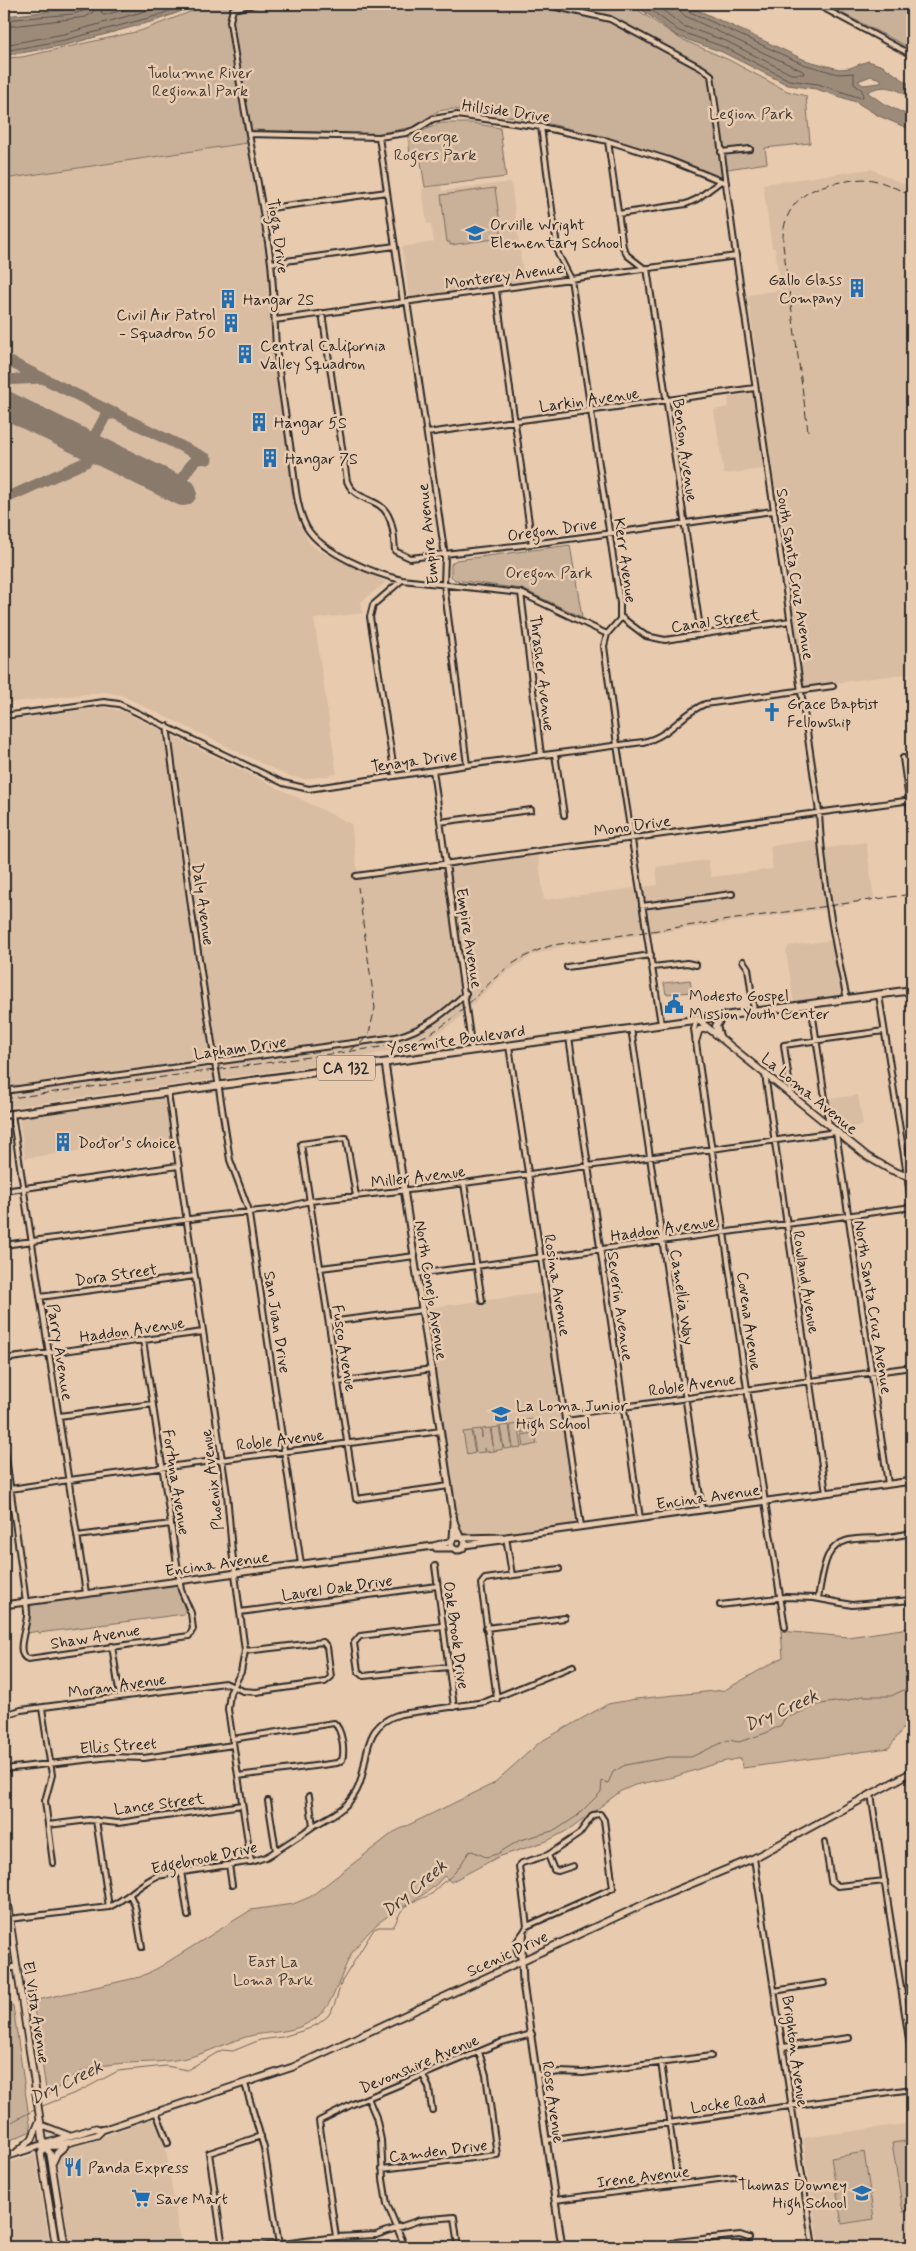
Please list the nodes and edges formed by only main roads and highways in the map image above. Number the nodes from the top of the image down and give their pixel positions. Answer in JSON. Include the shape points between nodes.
{"nodes":[{"id":1,"x":912,"y":990,"type":"edge"},
{"id":2,"x":722,"y":1016,"type":"junction"},
{"id":3,"x":698,"y":1019,"type":"junction"},
{"id":4,"x":710,"y":1028,"type":"junction"},
{"id":5,"x":719,"y":1036,"type":"junction"},
{"id":6,"x":696,"y":1040,"type":"road end"},
{"id":7,"x":4,"y":1116,"type":"edge"},
{"id":8,"x":910,"y":1177,"type":"edge"},
{"id":9,"x":912,"y":1772,"type":"edge"},
{"id":10,"x":4,"y":1882,"type":"edge"},
{"id":11,"x":40,"y":2122,"type":"junction"},
{"id":12,"x":69,"y":2139,"type":"junction"},
{"id":13,"x":44,"y":2146,"type":"junction"},
{"id":14,"x":13,"y":2154,"type":"junction"},
{"id":15,"x":4,"y":2157,"type":"edge"},
{"id":16,"x":52,"y":2164,"type":"junction"},
{"id":17,"x":56,"y":2247,"type":"edge"},
{"id":18,"x":65,"y":2247,"type":"edge"}],
"edges":[{"from":1,"to":2,"type":"main road","name":"Yosemite Boulevard","number":"CA 132"},
{"from":2,"to":3,"type":"main road","name":"Yosemite Boulevard","number":"CA 132"},
{"from":2,"to":5,"type":"main road","via":[[716,1026]]},
{"from":3,"to":4,"type":"main road","name":"La Loma Avenue"},
{"from":3,"to":7,"type":"main road","name":"Yosemite Boulevard","number":"CA 132"},
{"from":4,"to":5,"type":"main road","name":"La Loma Avenue"},
{"from":4,"to":6,"type":"main road","via":[[699,1030]]},
{"from":5,"to":8,"type":"main road","name":"La Loma Avenue","via":[[868,1157]]},
{"from":9,"to":12,"type":"main road","name":"Scenic Drive","via":[[754,1858],[655,1899],[310,2060],[97,2134]]},
{"from":10,"to":11,"type":"main road","name":"El Vista Avenue"},
{"from":11,"to":12,"type":"main road"},
{"from":11,"to":13,"type":"main road","name":"El Vista Avenue"},
{"from":11,"to":14,"type":"main road","via":[[32,2139]]},
{"from":12,"to":13,"type":"main road","name":"Scenic Drive","via":[[55,2140]]},
{"from":12,"to":16,"type":"main road"},
{"from":13,"to":14,"type":"main road","name":"Scenic Drive"},
{"from":13,"to":16,"type":"main road","via":[[50,2153]]},
{"from":13,"to":17,"type":"main road","via":[[41,2154]]},
{"from":14,"to":15,"type":"main road","name":"Scenic Drive"},
{"from":16,"to":18,"type":"main road"}]}
